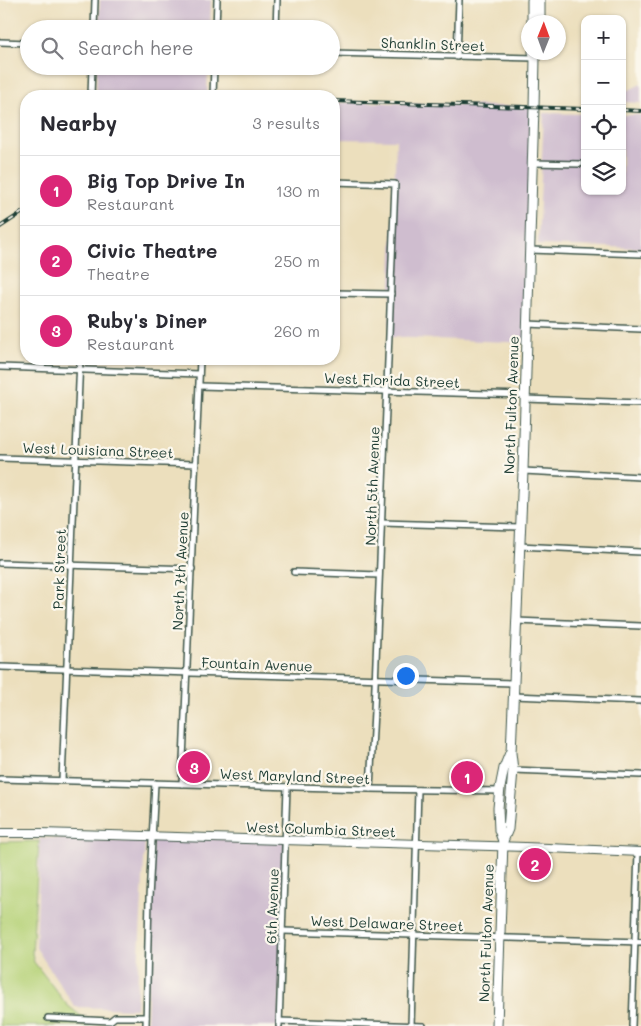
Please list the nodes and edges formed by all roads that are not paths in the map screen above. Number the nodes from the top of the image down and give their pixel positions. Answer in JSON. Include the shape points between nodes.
{"nodes":[{"id":1,"x":95,"y":0,"type":"edge"},
{"id":2,"x":217,"y":0,"type":"edge"},
{"id":3,"x":277,"y":0,"type":"edge"},
{"id":4,"x":459,"y":0,"type":"edge"},
{"id":5,"x":532,"y":0,"type":"edge"},
{"id":6,"x":540,"y":0,"type":"edge"},
{"id":7,"x":532,"y":15,"type":"edge"},
{"id":8,"x":540,"y":15,"type":"edge"},
{"id":9,"x":94,"y":20,"type":"edge"},
{"id":10,"x":216,"y":20,"type":"edge"},
{"id":11,"x":276,"y":20,"type":"edge"},
{"id":12,"x":0,"y":42,"type":"edge"},
{"id":13,"x":20,"y":43,"type":"edge"},
{"id":14,"x":340,"y":53,"type":"edge"},
{"id":15,"x":521,"y":54,"type":"edge"},
{"id":16,"x":457,"y":56,"type":"junction"},
{"id":17,"x":535,"y":60,"type":"edge"},
{"id":18,"x":92,"y":75,"type":"edge"},
{"id":19,"x":214,"y":75,"type":"edge"},
{"id":20,"x":91,"y":90,"type":"edge"},
{"id":21,"x":213,"y":90,"type":"edge"},
{"id":22,"x":533,"y":163,"type":"junction"},
{"id":23,"x":580,"y":164,"type":"dead end"},
{"id":24,"x":340,"y":182,"type":"edge"},
{"id":25,"x":530,"y":250,"type":"junction"},
{"id":26,"x":641,"y":254,"type":"edge"},
{"id":27,"x":340,"y":293,"type":"edge"},
{"id":28,"x":391,"y":294,"type":"junction"},
{"id":29,"x":527,"y":324,"type":"junction"},
{"id":30,"x":641,"y":329,"type":"edge"},
{"id":31,"x":80,"y":365,"type":"edge"},
{"id":32,"x":200,"y":365,"type":"edge"},
{"id":33,"x":0,"y":367,"type":"edge"},
{"id":34,"x":80,"y":370,"type":"junction"},
{"id":35,"x":200,"y":374,"type":"junction"},
{"id":36,"x":199,"y":386,"type":"junction"},
{"id":37,"x":387,"y":391,"type":"junction"},
{"id":38,"x":525,"y":397,"type":"junction"},
{"id":39,"x":641,"y":403,"type":"edge"},
{"id":40,"x":0,"y":458,"type":"edge"},
{"id":41,"x":75,"y":460,"type":"junction"},
{"id":42,"x":196,"y":464,"type":"junction"},
{"id":43,"x":523,"y":471,"type":"junction"},
{"id":44,"x":641,"y":477,"type":"edge"},
{"id":45,"x":382,"y":523,"type":"junction"},
{"id":46,"x":520,"y":527,"type":"junction"},
{"id":47,"x":519,"y":546,"type":"junction"},
{"id":48,"x":641,"y":552,"type":"edge"},
{"id":49,"x":0,"y":563,"type":"edge"},
{"id":50,"x":71,"y":564,"type":"junction"},
{"id":51,"x":192,"y":569,"type":"junction"},
{"id":52,"x":294,"y":572,"type":"dead end"},
{"id":53,"x":379,"y":575,"type":"junction"},
{"id":54,"x":516,"y":621,"type":"junction"},
{"id":55,"x":641,"y":626,"type":"edge"},
{"id":56,"x":0,"y":667,"type":"edge"},
{"id":57,"x":67,"y":669,"type":"junction"},
{"id":58,"x":186,"y":673,"type":"junction"},
{"id":59,"x":374,"y":679,"type":"junction"},
{"id":60,"x":513,"y":683,"type":"junction"},
{"id":61,"x":513,"y":696,"type":"junction"},
{"id":62,"x":641,"y":701,"type":"edge"},
{"id":63,"x":510,"y":753,"type":"junction"},
{"id":64,"x":513,"y":770,"type":"junction"},
{"id":65,"x":641,"y":775,"type":"edge"},
{"id":66,"x":0,"y":779,"type":"edge"},
{"id":67,"x":62,"y":780,"type":"junction"},
{"id":68,"x":155,"y":783,"type":"junction"},
{"id":69,"x":182,"y":784,"type":"junction"},
{"id":70,"x":287,"y":787,"type":"junction"},
{"id":71,"x":370,"y":789,"type":"junction"},
{"id":72,"x":418,"y":790,"type":"junction"},
{"id":73,"x":500,"y":791,"type":"junction"},
{"id":74,"x":0,"y":833,"type":"edge"},
{"id":75,"x":153,"y":836,"type":"junction"},
{"id":76,"x":285,"y":841,"type":"junction"},
{"id":77,"x":417,"y":844,"type":"junction"},
{"id":78,"x":503,"y":844,"type":"junction"},
{"id":79,"x":639,"y":852,"type":"edge"},
{"id":80,"x":283,"y":931,"type":"junction"},
{"id":81,"x":414,"y":936,"type":"junction"},
{"id":82,"x":500,"y":938,"type":"junction"},
{"id":83,"x":638,"y":942,"type":"edge"},
{"id":84,"x":146,"y":1017,"type":"junction"},
{"id":85,"x":48,"y":1018,"type":"dead end"},
{"id":86,"x":279,"y":1024,"type":"edge"},
{"id":87,"x":146,"y":1026,"type":"edge"},
{"id":88,"x":411,"y":1026,"type":"edge"},
{"id":89,"x":423,"y":1026,"type":"edge"},
{"id":90,"x":497,"y":1026,"type":"edge"},
{"id":91,"x":632,"y":1026,"type":"edge"}],
"edges":[{"from":1,"to":9,"type":"street"},
{"from":2,"to":10,"type":"street"},
{"from":3,"to":11,"type":"street"},
{"from":4,"to":16,"type":"street"},
{"from":5,"to":7,"type":"main road"},
{"from":6,"to":8,"type":"main road"},
{"from":12,"to":13,"type":"street"},
{"from":14,"to":16,"type":"street","name":"Shanklin Street"},
{"from":15,"to":16,"type":"street","name":"Shanklin Street"},
{"from":17,"to":22,"type":"main road","name":"North Fulton Avenue"},
{"from":18,"to":20,"type":"street"},
{"from":19,"to":21,"type":"street"},
{"from":22,"to":23,"type":"street"},
{"from":22,"to":25,"type":"main road","name":"North Fulton Avenue"},
{"from":24,"to":28,"type":"street","name":"North 5th Avenue","via":[[395,184]]},
{"from":25,"to":26,"type":"street"},
{"from":25,"to":29,"type":"main road","name":"North Fulton Avenue"},
{"from":27,"to":28,"type":"street"},
{"from":28,"to":37,"type":"street","name":"North 5th Avenue"},
{"from":29,"to":30,"type":"street"},
{"from":29,"to":38,"type":"main road","name":"North Fulton Avenue"},
{"from":31,"to":34,"type":"street","name":"Park Street"},
{"from":32,"to":35,"type":"street","name":"North 7th Avenue"},
{"from":33,"to":34,"type":"street"},
{"from":34,"to":35,"type":"street"},
{"from":34,"to":41,"type":"street","name":"Park Street"},
{"from":35,"to":36,"type":"street","name":"North 7th Avenue"},
{"from":36,"to":37,"type":"street","name":"West Florida Street"},
{"from":36,"to":42,"type":"street","name":"North 7th Avenue"},
{"from":37,"to":38,"type":"street","name":"West Florida Street"},
{"from":37,"to":45,"type":"street","name":"North 5th Avenue"},
{"from":38,"to":39,"type":"street","name":"West Florida Street"},
{"from":38,"to":43,"type":"main road","name":"North Fulton Avenue"},
{"from":40,"to":41,"type":"street","name":"West Louisiana Street"},
{"from":41,"to":42,"type":"street","name":"West Louisiana Street"},
{"from":41,"to":50,"type":"street","name":"Park Street"},
{"from":42,"to":51,"type":"street","name":"North 7th Avenue"},
{"from":43,"to":44,"type":"street"},
{"from":43,"to":46,"type":"main road","name":"North Fulton Avenue"},
{"from":45,"to":46,"type":"street"},
{"from":45,"to":53,"type":"street","name":"North 5th Avenue"},
{"from":46,"to":47,"type":"main road","name":"North Fulton Avenue"},
{"from":47,"to":48,"type":"street"},
{"from":47,"to":54,"type":"main road","name":"North Fulton Avenue"},
{"from":49,"to":50,"type":"street"},
{"from":50,"to":51,"type":"street"},
{"from":50,"to":57,"type":"street","name":"Park Street"},
{"from":51,"to":58,"type":"street","name":"North 7th Avenue"},
{"from":52,"to":53,"type":"street"},
{"from":53,"to":59,"type":"street","name":"North 5th Avenue"},
{"from":54,"to":55,"type":"street"},
{"from":54,"to":60,"type":"main road","name":"North Fulton Avenue"},
{"from":56,"to":57,"type":"street","name":"Fountain Avenue"},
{"from":57,"to":58,"type":"street","name":"Fountain Avenue"},
{"from":57,"to":67,"type":"street","name":"Park Street"},
{"from":58,"to":59,"type":"street","name":"Fountain Avenue"},
{"from":58,"to":69,"type":"street","name":"North 7th Avenue"},
{"from":59,"to":60,"type":"street","name":"Fountain Avenue"},
{"from":59,"to":71,"type":"street","name":"North 5th Avenue"},
{"from":60,"to":61,"type":"main road","name":"North Fulton Avenue"},
{"from":61,"to":62,"type":"street"},
{"from":61,"to":63,"type":"main road","name":"North Fulton Avenue"},
{"from":63,"to":64,"type":"main road","name":"North Fulton Avenue"},
{"from":63,"to":73,"type":"main road","name":"North Fulton Avenue"},
{"from":64,"to":65,"type":"street"},
{"from":64,"to":78,"type":"main road","name":"North Fulton Avenue","via":[[508,829]]},
{"from":66,"to":67,"type":"street","name":"West Maryland Street"},
{"from":67,"to":68,"type":"street","name":"West Maryland Street"},
{"from":68,"to":69,"type":"street","name":"West Maryland Street"},
{"from":68,"to":75,"type":"street"},
{"from":69,"to":70,"type":"street","name":"West Maryland Street"},
{"from":70,"to":71,"type":"street","name":"West Maryland Street"},
{"from":70,"to":76,"type":"street","name":"6th Avenue"},
{"from":71,"to":72,"type":"street","name":"West Maryland Street"},
{"from":72,"to":73,"type":"street","name":"West Maryland Street"},
{"from":72,"to":77,"type":"street"},
{"from":73,"to":78,"type":"main road","name":"North Fulton Avenue","via":[[498,808]]},
{"from":74,"to":75,"type":"main road","name":"West Columbia Street"},
{"from":75,"to":76,"type":"main road","name":"West Columbia Street"},
{"from":75,"to":84,"type":"street"},
{"from":76,"to":77,"type":"main road","name":"West Columbia Street"},
{"from":76,"to":80,"type":"street","name":"6th Avenue"},
{"from":77,"to":78,"type":"main road","name":"West Columbia Street"},
{"from":77,"to":81,"type":"street"},
{"from":78,"to":79,"type":"main road","name":"West Columbia Street"},
{"from":78,"to":82,"type":"main road","name":"North Fulton Avenue"},
{"from":79,"to":83,"type":"street"},
{"from":80,"to":81,"type":"street","name":"West Delaware Street"},
{"from":80,"to":86,"type":"street","name":"6th Avenue"},
{"from":81,"to":82,"type":"street","name":"West Delaware Street"},
{"from":81,"to":88,"type":"street"},
{"from":82,"to":83,"type":"street","name":"West Delaware Street"},
{"from":82,"to":90,"type":"main road","name":"North Fulton Avenue"},
{"from":83,"to":91,"type":"street"},
{"from":84,"to":85,"type":"street","via":[[110,1020]]},
{"from":84,"to":87,"type":"street"},
{"from":86,"to":88,"type":"street"},
{"from":88,"to":89,"type":"street"}]}
